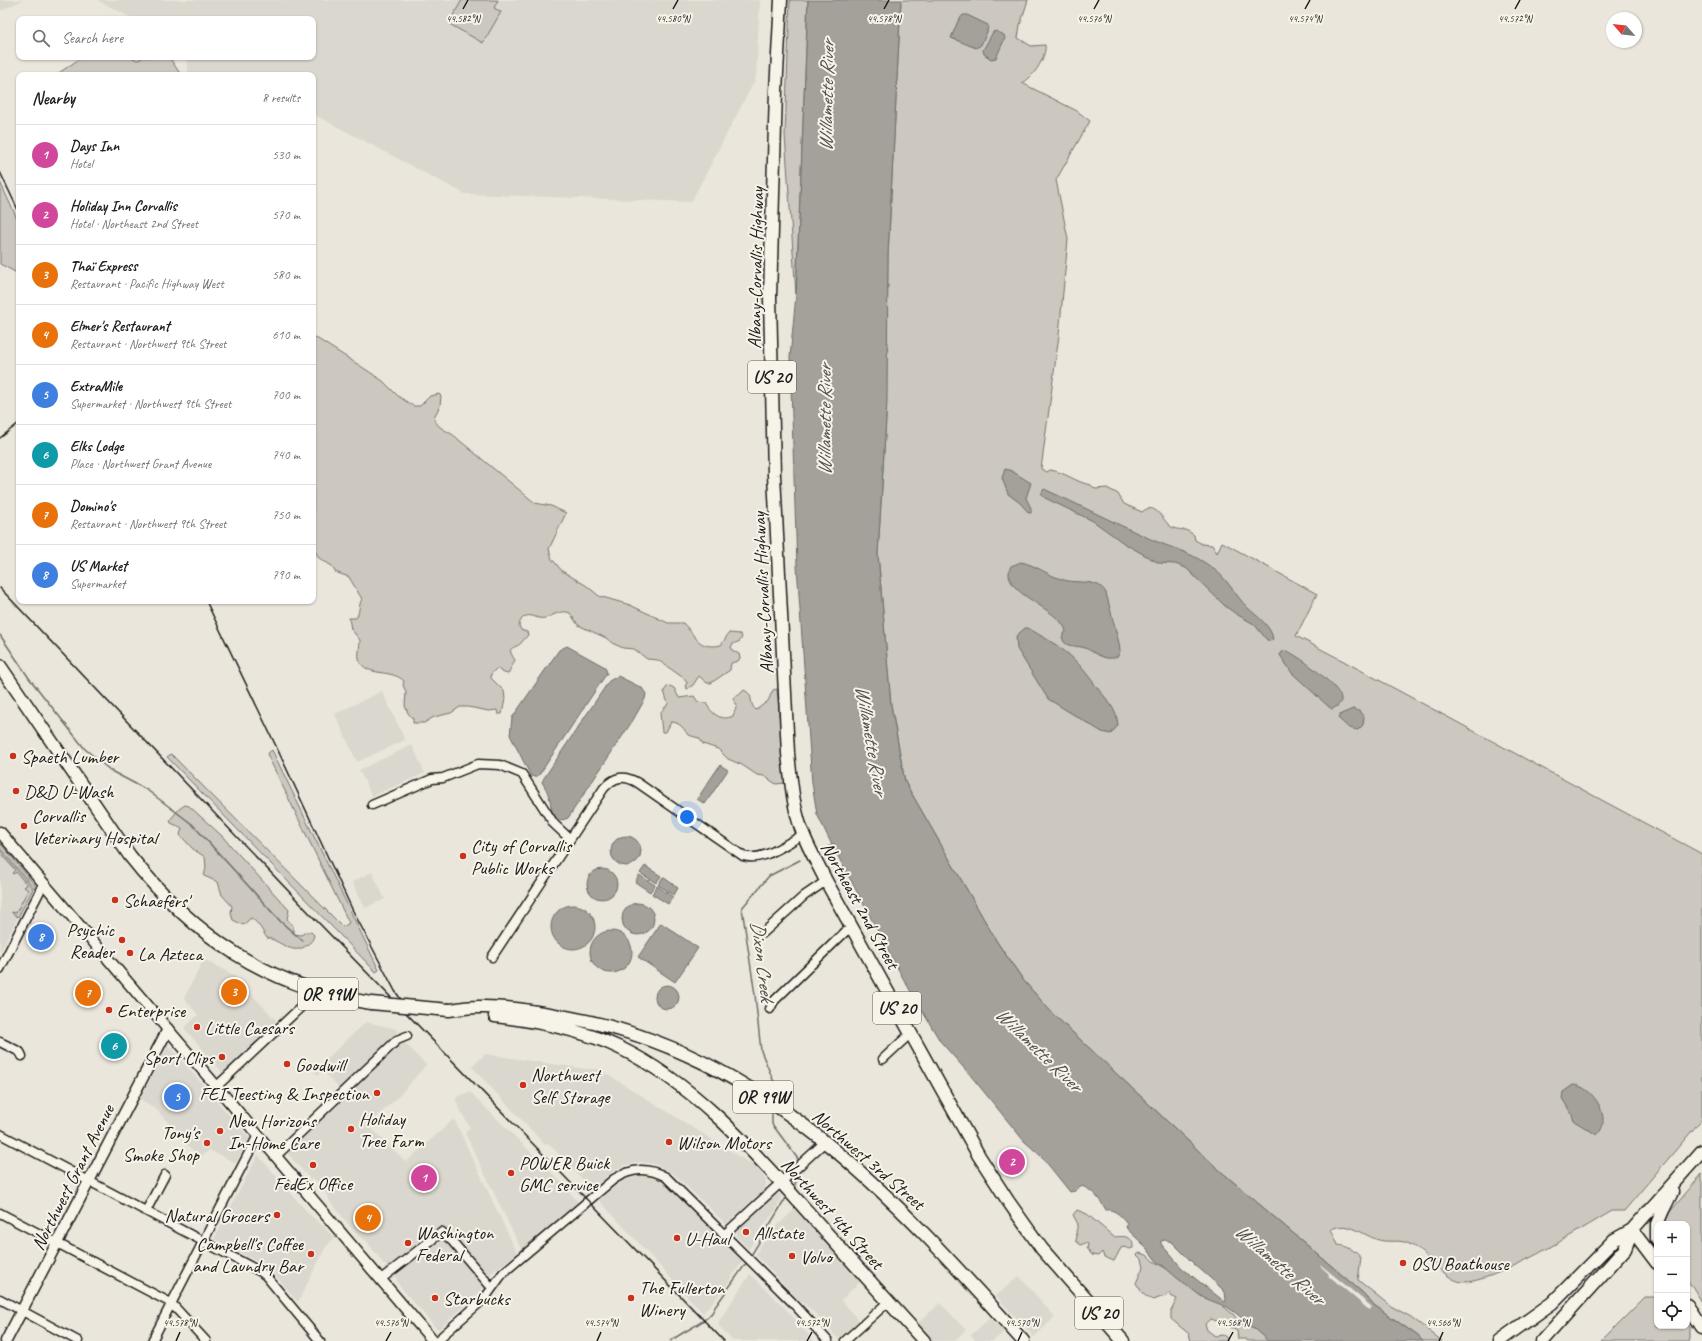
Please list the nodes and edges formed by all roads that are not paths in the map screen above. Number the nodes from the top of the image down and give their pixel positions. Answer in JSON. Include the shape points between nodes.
{"nodes":[{"id":1,"x":781,"y":0,"type":"edge"},
{"id":2,"x":0,"y":666,"type":"edge"},
{"id":3,"x":788,"y":753,"type":"joint"},
{"id":4,"x":372,"y":805,"type":"dead end"},
{"id":5,"x":0,"y":832,"type":"edge"},
{"id":6,"x":804,"y":836,"type":"junction"},
{"id":7,"x":570,"y":839,"type":"junction"},
{"id":8,"x":826,"y":880,"type":"junction"},
{"id":9,"x":44,"y":883,"type":"junction"},
{"id":10,"x":853,"y":928,"type":"junction"},
{"id":11,"x":762,"y":934,"type":"dead end"},
{"id":12,"x":492,"y":957,"type":"dead end"},
{"id":13,"x":0,"y":969,"type":"edge"},
{"id":14,"x":300,"y":1008,"type":"dead end"},
{"id":15,"x":770,"y":1009,"type":"dead end"},
{"id":16,"x":449,"y":1010,"type":"junction"},
{"id":17,"x":168,"y":1029,"type":"junction"},
{"id":18,"x":911,"y":1033,"type":"junction"},
{"id":19,"x":407,"y":1036,"type":"dead end"},
{"id":20,"x":0,"y":1042,"type":"edge"},
{"id":21,"x":22,"y":1056,"type":"dead end"},
{"id":22,"x":883,"y":1060,"type":"dead end"},
{"id":23,"x":217,"y":1086,"type":"junction"},
{"id":24,"x":0,"y":1134,"type":"edge"},
{"id":25,"x":258,"y":1135,"type":"junction"},
{"id":26,"x":825,"y":1142,"type":"junction"},
{"id":27,"x":1702,"y":1151,"type":"edge"},
{"id":28,"x":276,"y":1156,"type":"junction"},
{"id":29,"x":165,"y":1175,"type":"dead end"},
{"id":30,"x":89,"y":1182,"type":"junction"},
{"id":31,"x":782,"y":1182,"type":"junction"},
{"id":32,"x":1676,"y":1182,"type":"junction"},
{"id":33,"x":146,"y":1211,"type":"junction"},
{"id":34,"x":0,"y":1213,"type":"edge"},
{"id":35,"x":1659,"y":1221,"type":"edge"},
{"id":36,"x":1632,"y":1230,"type":"junction"},
{"id":37,"x":725,"y":1234,"type":"junction"},
{"id":38,"x":203,"y":1241,"type":"junction"},
{"id":39,"x":57,"y":1243,"type":"junction"},
{"id":40,"x":1654,"y":1259,"type":"edge"},
{"id":41,"x":381,"y":1279,"type":"junction"},
{"id":42,"x":492,"y":1288,"type":"junction"},
{"id":43,"x":0,"y":1299,"type":"edge"},
{"id":44,"x":888,"y":1302,"type":"junction"},
{"id":45,"x":172,"y":1303,"type":"junction"},
{"id":46,"x":1690,"y":1310,"type":"edge"},
{"id":47,"x":22,"y":1311,"type":"junction"},
{"id":48,"x":1702,"y":1328,"type":"edge"},
{"id":49,"x":1500,"y":1340,"type":"edge"},
{"id":50,"x":6,"y":1341,"type":"edge"},
{"id":51,"x":78,"y":1341,"type":"edge"},
{"id":52,"x":152,"y":1341,"type":"edge"},
{"id":53,"x":206,"y":1341,"type":"edge"},
{"id":54,"x":320,"y":1341,"type":"edge"},
{"id":55,"x":433,"y":1341,"type":"edge"},
{"id":56,"x":439,"y":1341,"type":"edge"},
{"id":57,"x":828,"y":1341,"type":"edge"},
{"id":58,"x":845,"y":1341,"type":"edge"},
{"id":59,"x":924,"y":1341,"type":"edge"},
{"id":60,"x":1023,"y":1341,"type":"edge"},
{"id":61,"x":1123,"y":1341,"type":"edge"},
{"id":62,"x":1542,"y":1341,"type":"edge"}],
"edges":[{"from":1,"to":3,"type":"highway","name":"Albany-Corvallis Highway","number":"US 20","via":[[770,297],[774,475]]},
{"from":2,"to":16,"type":"highway","number":"OR 99W","bridge":true,"via":[[130,856],[178,910],[207,934],[264,970],[317,992],[371,1003]]},
{"from":3,"to":6,"type":"highway","name":"Northeast 2nd Street","number":"US 20","via":[[794,804]]},
{"from":4,"to":7,"type":"street","via":[[432,779],[443,778],[478,764],[500,765],[522,774],[554,824]]},
{"from":5,"to":9,"type":"main road"},
{"from":6,"to":7,"type":"street","via":[[758,858],[743,856],[638,783],[622,777],[604,788]]},
{"from":6,"to":8,"type":"highway","name":"Northeast 2nd Street","number":"US 20"},
{"from":7,"to":12,"type":"street"},
{"from":8,"to":10,"type":"highway","name":"Northeast 2nd Street","number":"US 20"},
{"from":8,"to":11,"type":"street"},
{"from":9,"to":13,"type":"street"},
{"from":9,"to":17,"type":"main road"},
{"from":10,"to":15,"type":"street","via":[[845,932],[774,1001]]},
{"from":10,"to":18,"type":"highway","name":"Northeast 2nd Street","number":"US 20"},
{"from":14,"to":23,"type":"street"},
{"from":16,"to":26,"type":"highway","name":"Northwest 3rd Street","number":"OR 99W","via":[[476,1007],[555,1015],[600,1024],[652,1040],[699,1059],[751,1089]]},
{"from":16,"to":31,"type":"highway","name":"Northwest 4th Street","number":"OR 99W","via":[[551,1025],[608,1042],[634,1055],[674,1080],[711,1110]]},
{"from":17,"to":23,"type":"main road"},
{"from":17,"to":30,"type":"main road","name":"Northwest Grant Avenue"},
{"from":18,"to":22,"type":"street"},
{"from":18,"to":61,"type":"highway","name":"Northeast 2nd Street","number":"US 20","via":[[994,1179],[1042,1248]]},
{"from":19,"to":28,"type":"street","via":[[397,1040]]},
{"from":20,"to":21,"type":"street","via":[[20,1052]]},
{"from":23,"to":25,"type":"main road"},
{"from":24,"to":30,"type":"street"},
{"from":25,"to":28,"type":"main road"},
{"from":25,"to":38,"type":"street"},
{"from":26,"to":31,"type":"street"},
{"from":26,"to":60,"type":"highway","name":"Northwest 3rd Street","number":"OR 99W","via":[[880,1189],[919,1227]]},
{"from":27,"to":32,"type":"highway"},
{"from":28,"to":41,"type":"main road"},
{"from":29,"to":33,"type":"street"},
{"from":30,"to":33,"type":"street"},
{"from":30,"to":39,"type":"main road","name":"Northwest Grant Avenue"},
{"from":31,"to":37,"type":"street"},
{"from":31,"to":44,"type":"highway","name":"Northwest 4th Street","number":"OR 99W"},
{"from":32,"to":35,"type":"highway"},
{"from":32,"to":36,"type":"highway"},
{"from":33,"to":38,"type":"street"},
{"from":34,"to":39,"type":"street"},
{"from":36,"to":40,"type":"highway"},
{"from":36,"to":49,"type":"highway","via":[[1614,1240],[1552,1303]]},
{"from":36,"to":62,"type":"highway","via":[[1625,1250]]},
{"from":37,"to":42,"type":"street","via":[[666,1177],[650,1170],[630,1170],[614,1179],[503,1273]]},
{"from":37,"to":57,"type":"street"},
{"from":38,"to":45,"type":"street"},
{"from":38,"to":54,"type":"street","via":[[264,1274]]},
{"from":39,"to":45,"type":"street"},
{"from":39,"to":47,"type":"main road","name":"Northwest Grant Avenue"},
{"from":41,"to":42,"type":"street","via":[[442,1232]]},
{"from":41,"to":55,"type":"main road"},
{"from":42,"to":56,"type":"street","via":[[485,1298]]},
{"from":43,"to":47,"type":"street"},
{"from":44,"to":58,"type":"street"},
{"from":44,"to":59,"type":"highway","name":"Northwest 4th Street","number":"OR 99W"},
{"from":45,"to":52,"type":"street"},
{"from":45,"to":53,"type":"street"},
{"from":46,"to":48,"type":"highway"},
{"from":47,"to":50,"type":"main road","name":"Northwest Grant Avenue"},
{"from":47,"to":51,"type":"street"}]}
